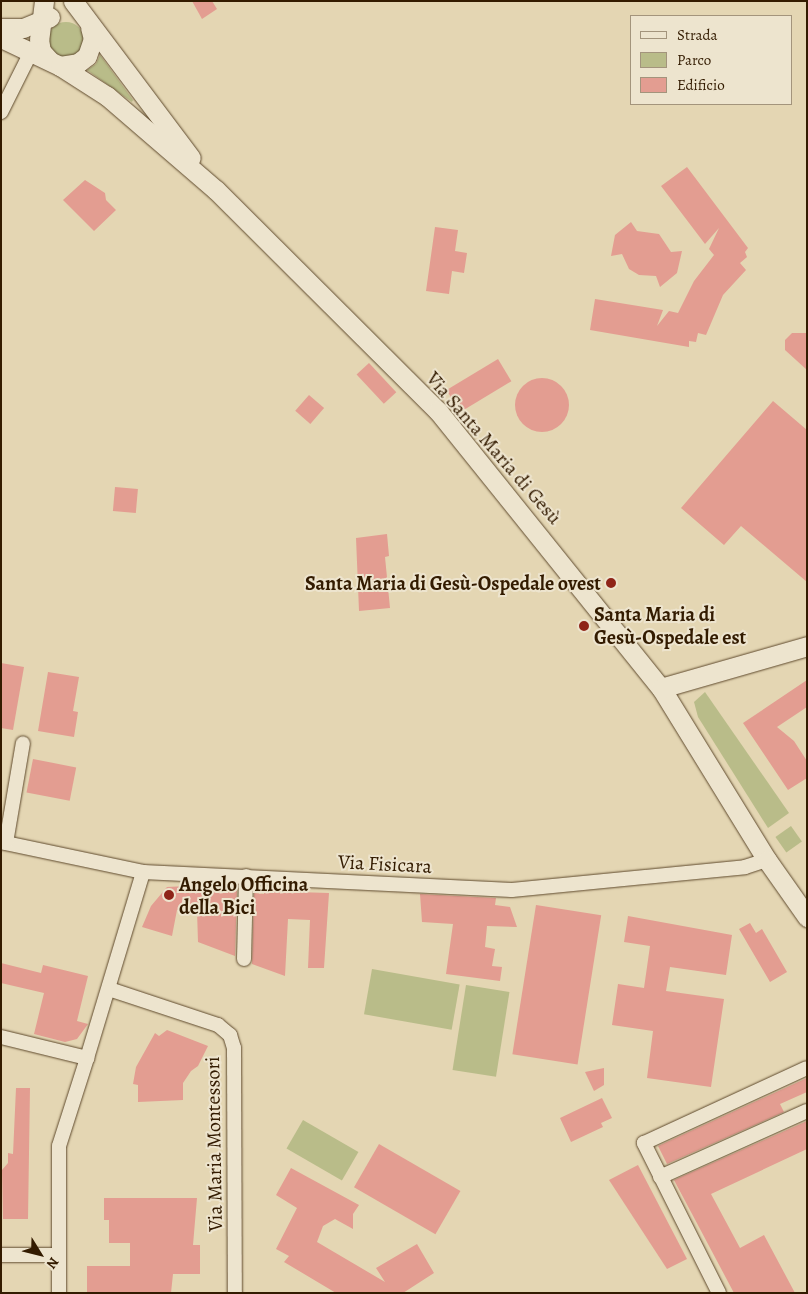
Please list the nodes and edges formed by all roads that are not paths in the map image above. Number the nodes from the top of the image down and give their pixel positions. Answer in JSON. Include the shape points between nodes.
{"nodes":[{"id":1,"x":73,"y":1,"type":"edge"},
{"id":2,"x":44,"y":17,"type":"edge"},
{"id":3,"x":87,"y":23,"type":"junction"},
{"id":4,"x":1,"y":28,"type":"edge"},
{"id":5,"x":1,"y":38,"type":"edge"},
{"id":6,"x":31,"y":52,"type":"junction"},
{"id":7,"x":54,"y":63,"type":"junction"},
{"id":8,"x":1,"y":112,"type":"edge"},
{"id":9,"x":216,"y":190,"type":"junction"},
{"id":10,"x":807,"y":646,"type":"edge"},
{"id":11,"x":661,"y":688,"type":"junction"},
{"id":12,"x":23,"y":743,"type":"dead end"},
{"id":13,"x":709,"y":761,"type":"junction"},
{"id":14,"x":3,"y":842,"type":"edge"},
{"id":15,"x":767,"y":860,"type":"junction"},
{"id":16,"x":143,"y":872,"type":"junction"},
{"id":17,"x":246,"y":876,"type":"junction"},
{"id":18,"x":807,"y":905,"type":"edge"},
{"id":19,"x":807,"y":917,"type":"edge"},
{"id":20,"x":244,"y":959,"type":"dead end"},
{"id":21,"x":110,"y":983,"type":"junction"},
{"id":22,"x":1,"y":1037,"type":"edge"},
{"id":23,"x":87,"y":1058,"type":"junction"},
{"id":24,"x":807,"y":1068,"type":"edge"},
{"id":25,"x":807,"y":1111,"type":"edge"},
{"id":26,"x":660,"y":1177,"type":"junction"},
{"id":27,"x":1,"y":1255,"type":"edge"},
{"id":28,"x":59,"y":1255,"type":"junction"},
{"id":29,"x":60,"y":1293,"type":"edge"},
{"id":30,"x":235,"y":1293,"type":"edge"},
{"id":31,"x":720,"y":1293,"type":"edge"}],
"edges":[{"from":1,"to":3,"type":"main road"},
{"from":2,"to":3,"type":"main road","via":[[63,12]]},
{"from":2,"to":4,"type":"main road","via":[[23,28]]},
{"from":2,"to":7,"type":"main road","via":[[40,45]]},
{"from":3,"to":7,"type":"main road","via":[[93,39],[87,56],[78,64]]},
{"from":3,"to":9,"type":"main road"},
{"from":5,"to":6,"type":"main road"},
{"from":6,"to":7,"type":"main road"},
{"from":6,"to":8,"type":"street"},
{"from":7,"to":9,"type":"main road","via":[[107,96]]},
{"from":9,"to":11,"type":"main road","name":"Via Santa Maria di Gesù","via":[[438,411]]},
{"from":10,"to":11,"type":"main road"},
{"from":11,"to":13,"type":"main road","name":"Via Santa Maria di Gesù"},
{"from":12,"to":14,"type":"street"},
{"from":13,"to":15,"type":"main road"},
{"from":13,"to":18,"type":"main road","via":[[757,824]]},
{"from":14,"to":16,"type":"street","name":"Via Fisicara"},
{"from":15,"to":17,"type":"street","name":"Via Fisicara","via":[[745,867],[512,890]]},
{"from":15,"to":19,"type":"main road"},
{"from":16,"to":17,"type":"street","name":"Via Fisicara"},
{"from":16,"to":21,"type":"street"},
{"from":17,"to":20,"type":"street"},
{"from":21,"to":23,"type":"street"},
{"from":21,"to":30,"type":"street","name":"Via Maria Montessori","via":[[218,1025],[230,1036],[234,1048]]},
{"from":22,"to":23,"type":"street"},
{"from":23,"to":28,"type":"street","via":[[58,1146]]},
{"from":24,"to":26,"type":"street","via":[[644,1143]]},
{"from":25,"to":26,"type":"street"},
{"from":26,"to":31,"type":"street"},
{"from":27,"to":28,"type":"street"},
{"from":28,"to":29,"type":"street"}]}
